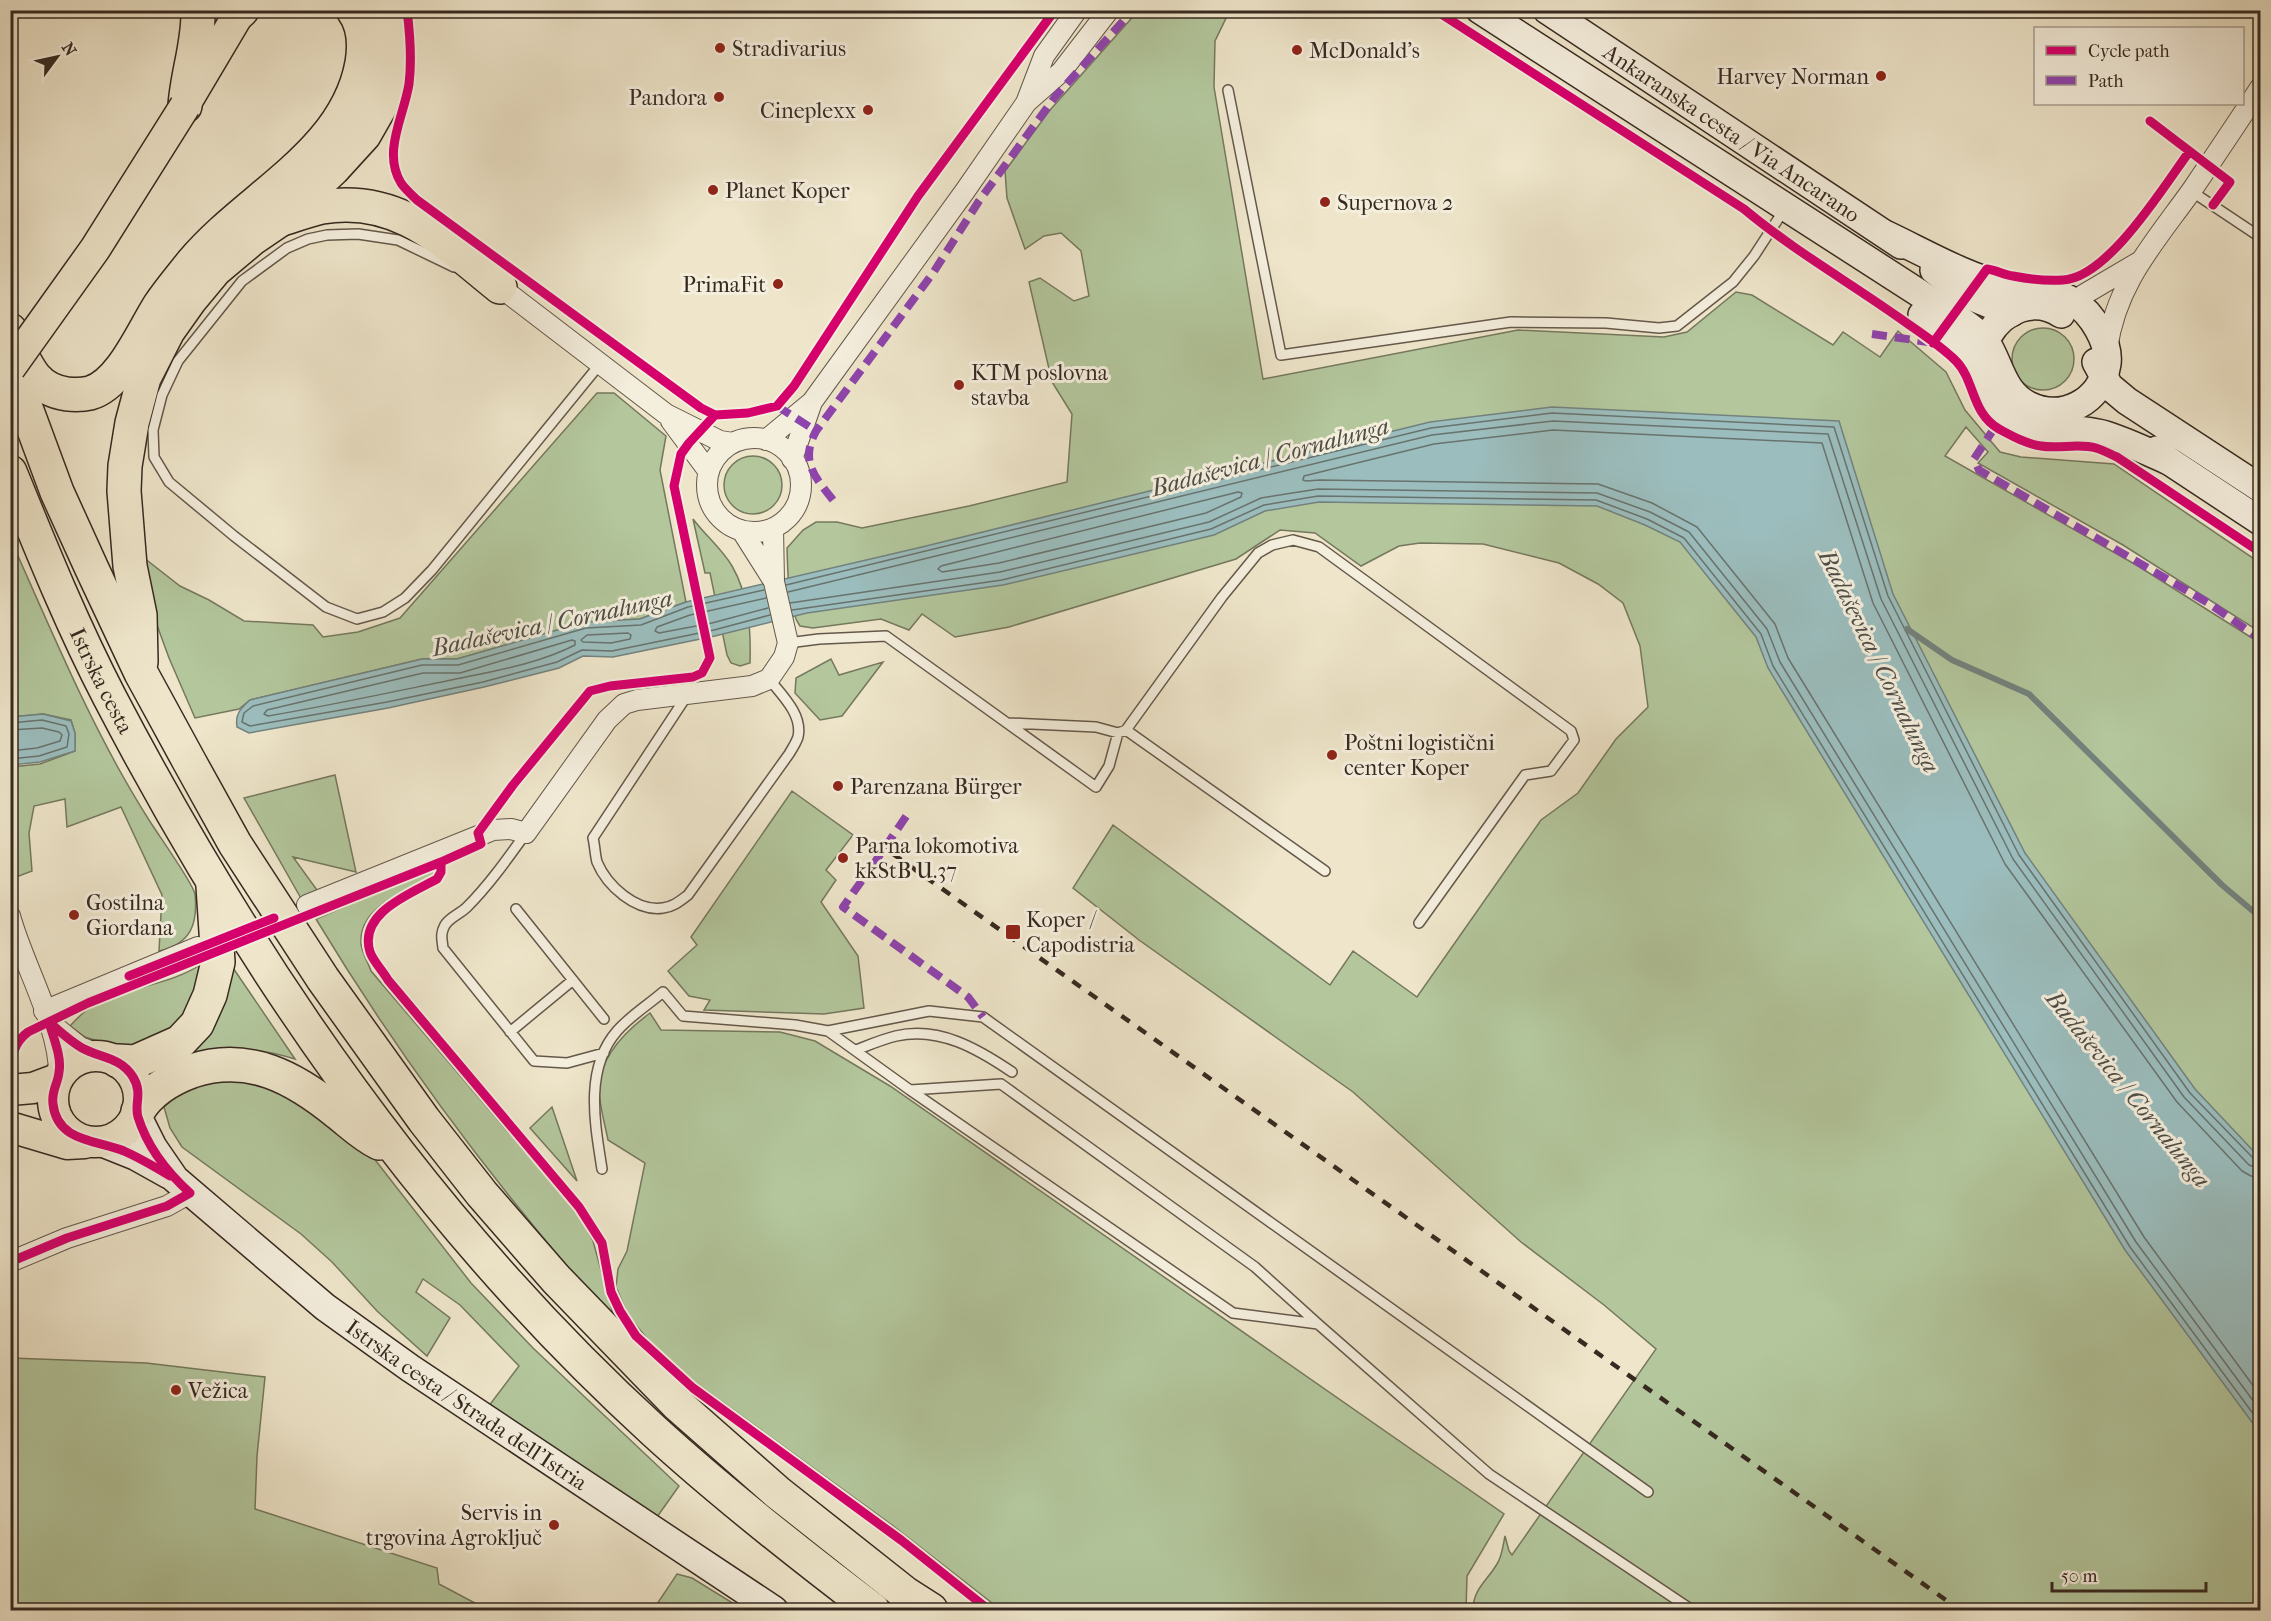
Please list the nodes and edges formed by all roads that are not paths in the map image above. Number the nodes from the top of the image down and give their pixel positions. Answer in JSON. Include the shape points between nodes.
{"nodes":[{"id":1,"x":198,"y":10,"type":"edge"},
{"id":2,"x":353,"y":10,"type":"edge"},
{"id":3,"x":389,"y":10,"type":"edge"},
{"id":4,"x":1077,"y":10,"type":"edge"},
{"id":5,"x":1109,"y":10,"type":"edge"},
{"id":6,"x":1480,"y":10,"type":"edge"},
{"id":7,"x":1547,"y":10,"type":"edge"},
{"id":8,"x":241,"y":11,"type":"edge"},
{"id":9,"x":2260,"y":88,"type":"edge"},
{"id":10,"x":1228,"y":90,"type":"dead end"},
{"id":11,"x":1026,"y":103,"type":"junction"},
{"id":12,"x":184,"y":106,"type":"junction"},
{"id":13,"x":1694,"y":150,"type":"junction"},
{"id":14,"x":2191,"y":191,"type":"junction"},
{"id":15,"x":1782,"y":213,"type":"junction"},
{"id":16,"x":278,"y":221,"type":"junction"},
{"id":17,"x":1887,"y":235,"type":"junction"},
{"id":18,"x":2260,"y":237,"type":"edge"},
{"id":19,"x":2139,"y":262,"type":"junction"},
{"id":20,"x":500,"y":287,"type":"junction"},
{"id":21,"x":2068,"y":308,"type":"junction"},
{"id":22,"x":2011,"y":313,"type":"junction"},
{"id":23,"x":10,"y":330,"type":"edge"},
{"id":24,"x":1982,"y":351,"type":"junction"},
{"id":25,"x":600,"y":364,"type":"junction"},
{"id":26,"x":2104,"y":365,"type":"junction"},
{"id":27,"x":10,"y":367,"type":"edge"},
{"id":28,"x":812,"y":402,"type":"junction"},
{"id":29,"x":2078,"y":407,"type":"junction"},
{"id":30,"x":666,"y":414,"type":"junction"},
{"id":31,"x":766,"y":440,"type":"junction"},
{"id":32,"x":733,"y":443,"type":"junction"},
{"id":33,"x":792,"y":459,"type":"junction"},
{"id":34,"x":2169,"y":461,"type":"junction"},
{"id":35,"x":10,"y":472,"type":"edge"},
{"id":36,"x":709,"y":472,"type":"junction"},
{"id":37,"x":2260,"y":475,"type":"edge"},
{"id":38,"x":2260,"y":488,"type":"edge"},
{"id":39,"x":2260,"y":521,"type":"edge"},
{"id":40,"x":773,"y":528,"type":"junction"},
{"id":41,"x":742,"y":531,"type":"junction"},
{"id":42,"x":774,"y":582,"type":"junction"},
{"id":43,"x":788,"y":643,"type":"junction"},
{"id":44,"x":141,"y":673,"type":"junction"},
{"id":45,"x":769,"y":679,"type":"junction"},
{"id":46,"x":689,"y":692,"type":"junction"},
{"id":47,"x":1008,"y":723,"type":"junction"},
{"id":48,"x":1122,"y":731,"type":"junction"},
{"id":49,"x":526,"y":833,"type":"junction"},
{"id":50,"x":1325,"y":872,"type":"dead end"},
{"id":51,"x":213,"y":882,"type":"junction"},
{"id":52,"x":308,"y":905,"type":"tunnel mouth"},
{"id":53,"x":516,"y":909,"type":"dead end"},
{"id":54,"x":10,"y":916,"type":"edge"},
{"id":55,"x":1419,"y":923,"type":"dead end"},
{"id":56,"x":198,"y":947,"type":"dead end"},
{"id":57,"x":573,"y":980,"type":"junction"},
{"id":58,"x":46,"y":1017,"type":"junction"},
{"id":59,"x":604,"y":1018,"type":"dead end"},
{"id":60,"x":828,"y":1030,"type":"junction"},
{"id":61,"x":510,"y":1032,"type":"junction"},
{"id":62,"x":856,"y":1050,"type":"junction"},
{"id":63,"x":604,"y":1053,"type":"junction"},
{"id":64,"x":109,"y":1058,"type":"junction"},
{"id":65,"x":1012,"y":1072,"type":"dead end"},
{"id":66,"x":58,"y":1077,"type":"junction"},
{"id":67,"x":10,"y":1090,"type":"edge"},
{"id":68,"x":910,"y":1090,"type":"junction"},
{"id":69,"x":10,"y":1108,"type":"edge"},
{"id":70,"x":137,"y":1113,"type":"junction"},
{"id":71,"x":57,"y":1118,"type":"junction"},
{"id":72,"x":10,"y":1127,"type":"edge"},
{"id":73,"x":96,"y":1142,"type":"junction"},
{"id":74,"x":396,"y":1152,"type":"junction"},
{"id":75,"x":602,"y":1169,"type":"dead end"},
{"id":76,"x":182,"y":1186,"type":"junction"},
{"id":77,"x":10,"y":1262,"type":"edge"},
{"id":78,"x":1318,"y":1324,"type":"junction"},
{"id":79,"x":1648,"y":1492,"type":"dead end"},
{"id":80,"x":774,"y":1611,"type":"edge"},
{"id":81,"x":873,"y":1611,"type":"edge"},
{"id":82,"x":931,"y":1611,"type":"edge"},
{"id":83,"x":1692,"y":1611,"type":"edge"}],
"edges":[{"from":1,"to":12,"type":"highway"},
{"from":2,"to":23,"type":"highway","via":[[362,32],[363,53],[356,89],[342,116],[323,142],[193,262],[107,384],[75,395],[45,388],[31,372]]},
{"from":3,"to":16,"type":"highway","via":[[393,44],[389,79],[380,107],[364,135]]},
{"from":4,"to":11,"type":"street","via":[[1044,56]]},
{"from":5,"to":11,"type":"street","via":[[1061,72]]},
{"from":6,"to":13,"type":"street","name":"Ankaranska cesta / Via Ancarano"},
{"from":7,"to":17,"type":"street","name":"Ankaranska cesta / Via Ancarano"},
{"from":8,"to":12,"type":"main road"},
{"from":9,"to":14,"type":"street"},
{"from":10,"to":15,"type":"lane","via":[[1281,355],[1511,322],[1677,326],[1733,282]]},
{"from":11,"to":28,"type":"street"},
{"from":12,"to":27,"type":"main road","bridge":true,"via":[[95,249]]},
{"from":13,"to":15,"type":"street"},
{"from":13,"to":24,"type":"street","via":[[1950,313]]},
{"from":14,"to":18,"type":"lane"},
{"from":14,"to":19,"type":"street"},
{"from":15,"to":24,"type":"street","via":[[1942,330]]},
{"from":16,"to":20,"type":"highway","via":[[322,207],[379,207],[418,225]]},
{"from":16,"to":44,"type":"highway","via":[[215,270],[168,331],[144,378],[129,445],[124,492],[130,567],[140,615]]},
{"from":17,"to":21,"type":"street","via":[[1979,278],[2011,288],[2044,291]]},
{"from":17,"to":22,"type":"street","via":[[1965,294]]},
{"from":19,"to":21,"type":"street"},
{"from":19,"to":26,"type":"street","via":[[2119,303]]},
{"from":20,"to":25,"type":"street"},
{"from":20,"to":25,"type":"lane","via":[[398,240],[358,234],[327,235],[279,253],[242,281],[178,361],[156,413],[154,457],[169,482],[263,559],[326,607],[357,619],[383,612],[405,598],[432,570]]},
{"from":21,"to":22,"type":"street","via":[[2027,308]]},
{"from":21,"to":26,"type":"street","via":[[2097,327]]},
{"from":22,"to":24,"type":"street","via":[[1999,321]]},
{"from":24,"to":29,"type":"street","via":[[2013,393],[2027,404],[2056,411]]},
{"from":24,"to":34,"type":"street","via":[[1985,388],[2008,416],[2038,427],[2083,429],[2106,435]]},
{"from":25,"to":30,"type":"street"},
{"from":26,"to":29,"type":"street","via":[[2097,389]]},
{"from":26,"to":37,"type":"street","via":[[2141,395]]},
{"from":26,"to":38,"type":"street","via":[[2109,386],[2127,401]]},
{"from":27,"to":44,"type":"highway","name":"Istrska cesta","via":[[57,492]]},
{"from":28,"to":31,"type":"street"},
{"from":28,"to":33,"type":"street"},
{"from":29,"to":34,"type":"street","via":[[2143,438]]},
{"from":30,"to":32,"type":"street","via":[[720,441]]},
{"from":30,"to":36,"type":"street"},
{"from":31,"to":32,"type":"street","via":[[753,438]]},
{"from":31,"to":33,"type":"street","via":[[781,447]]},
{"from":32,"to":36,"type":"street","via":[[718,455]]},
{"from":33,"to":40,"type":"street","via":[[801,481],[797,503],[784,522]]},
{"from":34,"to":39,"type":"street"},
{"from":35,"to":51,"type":"highway","name":"Istrska cesta","via":[[54,579],[110,697]]},
{"from":36,"to":41,"type":"street","via":[[713,508],[726,523]]},
{"from":40,"to":41,"type":"street"},
{"from":40,"to":42,"type":"street"},
{"from":41,"to":42,"type":"street"},
{"from":42,"to":43,"type":"street"},
{"from":43,"to":45,"type":"street"},
{"from":43,"to":47,"type":"lane","via":[[886,636]]},
{"from":44,"to":82,"type":"highway","name":"Istrska cesta","via":[[235,844],[323,979],[482,1194],[556,1279],[677,1404],[777,1491]]},
{"from":45,"to":46,"type":"street","via":[[752,686]]},
{"from":45,"to":46,"type":"lane","via":[[797,718],[798,736],[789,754],[687,895],[662,909],[638,906],[612,885],[597,862],[593,838]]},
{"from":46,"to":49,"type":"street","via":[[624,704],[607,720]]},
{"from":47,"to":48,"type":"lane"},
{"from":47,"to":48,"type":"lane","via":[[1096,787]]},
{"from":48,"to":50,"type":"lane"},
{"from":48,"to":55,"type":"lane","via":[[1258,553],[1272,544],[1293,540],[1319,547],[1571,731],[1574,740],[1551,771],[1524,776]]},
{"from":49,"to":52,"type":"street","via":[[493,830]]},
{"from":49,"to":61,"type":"lane","via":[[466,908],[449,920],[441,936],[443,948]]},
{"from":51,"to":64,"type":"highway","via":[[218,962],[210,995],[197,1024],[180,1042],[135,1062]]},
{"from":51,"to":74,"type":"highway","name":"Istrska cesta"},
{"from":53,"to":57,"type":"lane"},
{"from":54,"to":58,"type":"street"},
{"from":56,"to":58,"type":"street"},
{"from":57,"to":59,"type":"lane"},
{"from":57,"to":61,"type":"lane"},
{"from":58,"to":64,"type":"street","via":[[80,1047]]},
{"from":58,"to":66,"type":"street","via":[[58,1058]]},
{"from":60,"to":62,"type":"lane"},
{"from":60,"to":63,"type":"lane","via":[[683,1016],[663,992],[617,1031]]},
{"from":60,"to":79,"type":"lane","via":[[929,1011],[983,1017]]},
{"from":61,"to":63,"type":"lane","via":[[534,1061],[567,1063]]},
{"from":62,"to":65,"type":"lane","via":[[896,1036],[944,1038],[972,1046]]},
{"from":62,"to":68,"type":"lane"},
{"from":63,"to":75,"type":"lane","via":[[595,1077]]},
{"from":64,"to":66,"type":"main road","via":[[88,1056],[76,1060]]},
{"from":64,"to":70,"type":"main road","via":[[126,1068],[136,1083]]},
{"from":66,"to":67,"type":"main road","via":[[33,1088]]},
{"from":66,"to":71,"type":"main road","via":[[52,1094]]},
{"from":68,"to":78,"type":"lane","via":[[1233,1314]]},
{"from":68,"to":78,"type":"lane","via":[[1001,1084],[1255,1267]]},
{"from":69,"to":71,"type":"main road"},
{"from":70,"to":73,"type":"main road","via":[[119,1136]]},
{"from":70,"to":74,"type":"highway","via":[[144,1100],[162,1085],[193,1071],[211,1065],[261,1068],[305,1087],[363,1134]]},
{"from":70,"to":76,"type":"street","via":[[153,1147]]},
{"from":71,"to":73,"type":"main road","via":[[68,1132],[83,1141]]},
{"from":72,"to":73,"type":"main road","via":[[67,1144]]},
{"from":73,"to":76,"type":"street","via":[[135,1156]]},
{"from":74,"to":81,"type":"highway","name":"Istrska cesta","via":[[466,1237],[653,1430],[772,1533]]},
{"from":76,"to":77,"type":"street","via":[[167,1206],[67,1238]]},
{"from":76,"to":80,"type":"street","name":"Istrska cesta / Strada dell'Istria","via":[[325,1307],[400,1362]]},
{"from":78,"to":83,"type":"lane","via":[[1489,1474]]}]}
